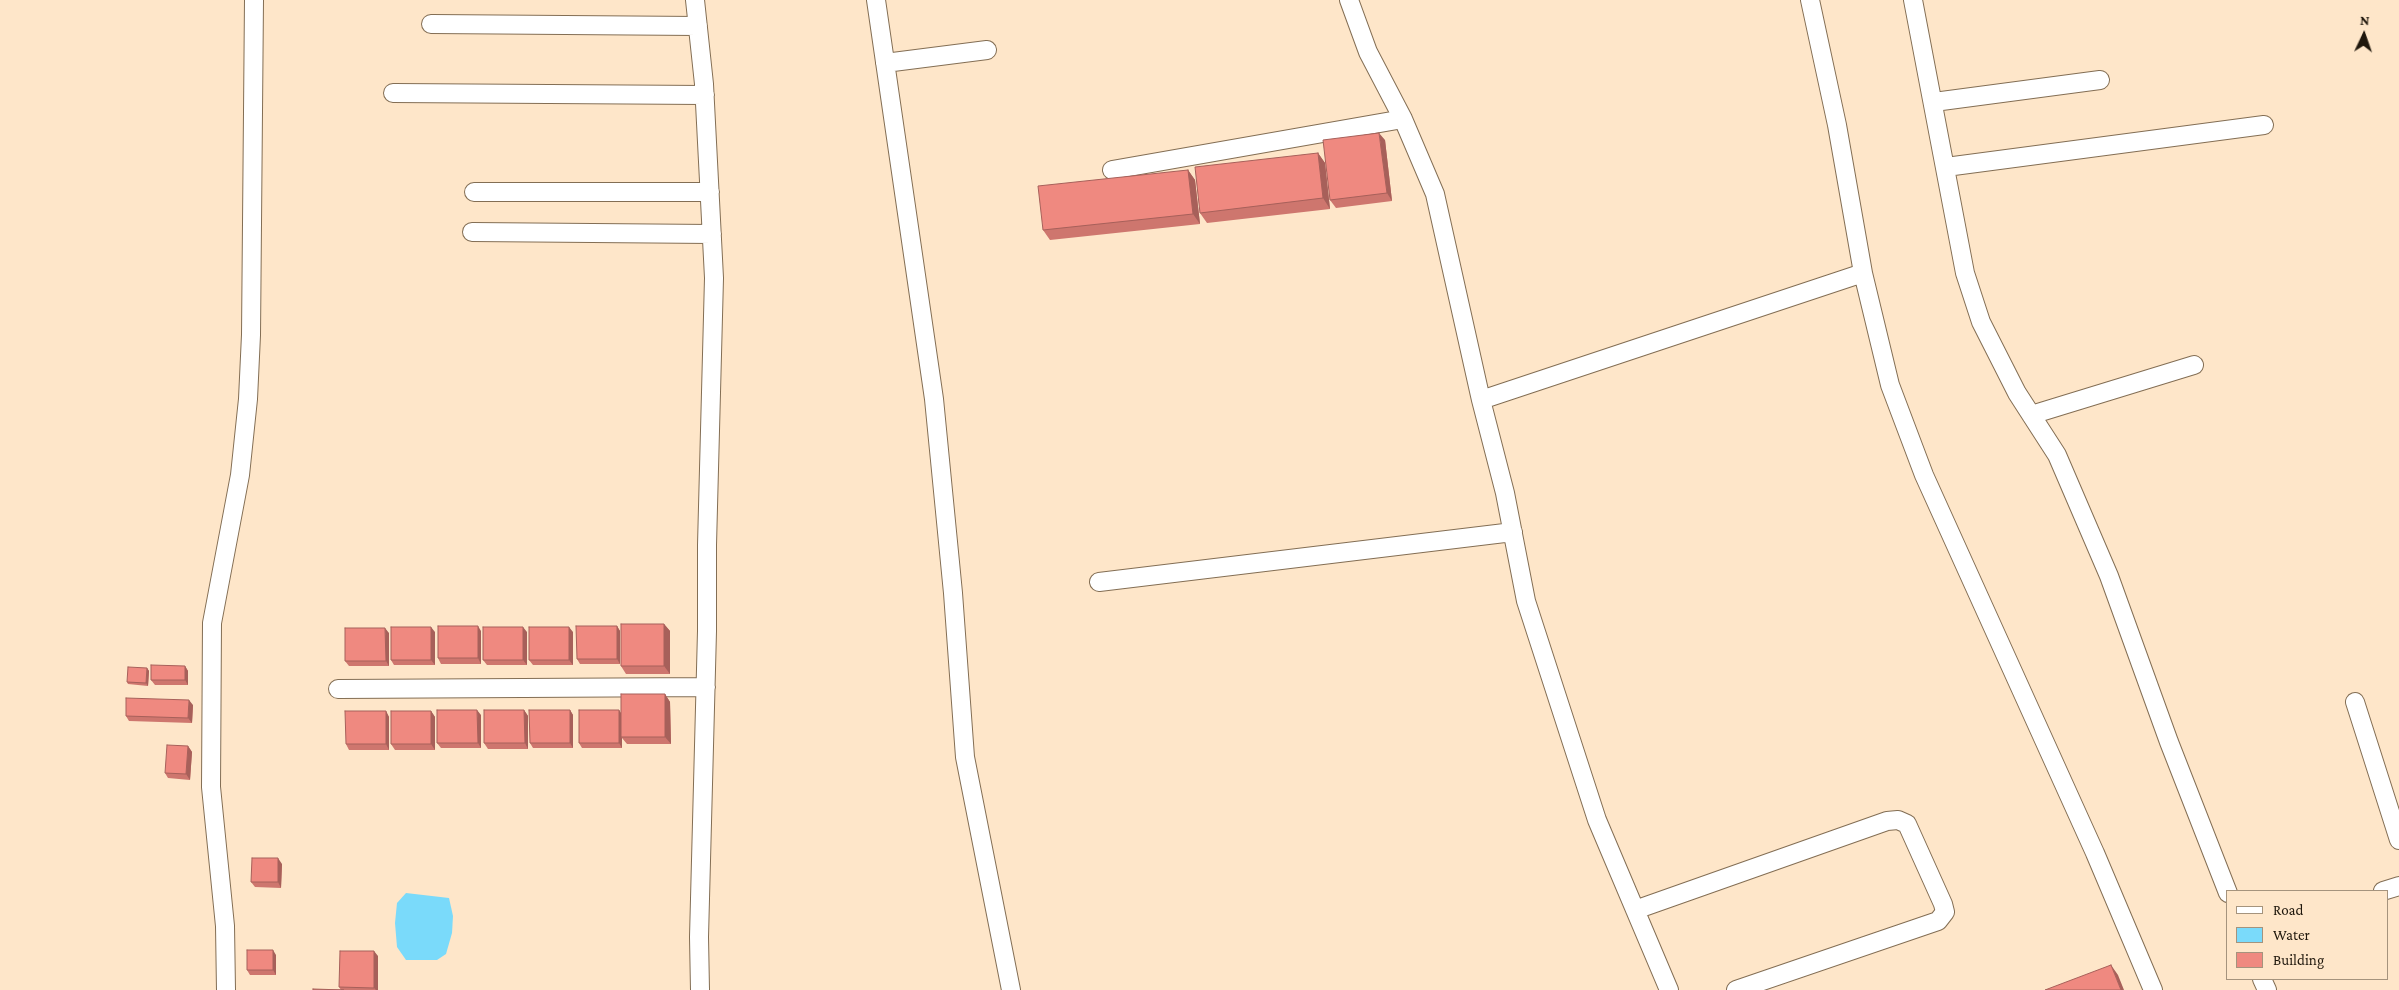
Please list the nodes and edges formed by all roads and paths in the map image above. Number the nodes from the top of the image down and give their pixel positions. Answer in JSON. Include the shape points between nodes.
{"nodes":[{"id":1,"x":254,"y":0,"type":"edge"},
{"id":2,"x":695,"y":0,"type":"edge"},
{"id":3,"x":876,"y":0,"type":"edge"},
{"id":4,"x":1349,"y":0,"type":"edge"},
{"id":5,"x":1810,"y":0,"type":"edge"},
{"id":6,"x":1913,"y":0,"type":"edge"},
{"id":7,"x":431,"y":24,"type":"dead end"},
{"id":8,"x":698,"y":26,"type":"junction"},
{"id":9,"x":987,"y":50,"type":"dead end"},
{"id":10,"x":885,"y":63,"type":"junction"},
{"id":11,"x":2100,"y":80,"type":"dead end"},
{"id":12,"x":392,"y":93,"type":"dead end"},
{"id":13,"x":705,"y":94,"type":"junction"},
{"id":14,"x":1934,"y":102,"type":"junction"},
{"id":15,"x":1403,"y":119,"type":"junction"},
{"id":16,"x":2264,"y":125,"type":"dead end"},
{"id":17,"x":1946,"y":167,"type":"junction"},
{"id":18,"x":1112,"y":170,"type":"dead end"},
{"id":19,"x":474,"y":192,"type":"dead end"},
{"id":20,"x":710,"y":192,"type":"junction"},
{"id":21,"x":472,"y":232,"type":"dead end"},
{"id":22,"x":712,"y":234,"type":"junction"},
{"id":23,"x":1863,"y":273,"type":"junction"},
{"id":24,"x":2194,"y":365,"type":"dead end"},
{"id":25,"x":1481,"y":400,"type":"junction"},
{"id":26,"x":2031,"y":415,"type":"junction"},
{"id":27,"x":1513,"y":532,"type":"junction"},
{"id":28,"x":1099,"y":582,"type":"dead end"},
{"id":29,"x":706,"y":687,"type":"junction"},
{"id":30,"x":338,"y":689,"type":"dead end"},
{"id":31,"x":2355,"y":702,"type":"dead end"},
{"id":32,"x":2399,"y":840,"type":"edge"},
{"id":33,"x":2399,"y":886,"type":"edge"},
{"id":34,"x":2227,"y":890,"type":"edge"},
{"id":35,"x":2386,"y":890,"type":"edge"},
{"id":36,"x":1635,"y":910,"type":"junction"},
{"id":37,"x":226,"y":990,"type":"edge"},
{"id":38,"x":700,"y":990,"type":"edge"},
{"id":39,"x":1011,"y":990,"type":"edge"},
{"id":40,"x":1669,"y":990,"type":"edge"},
{"id":41,"x":1736,"y":990,"type":"edge"},
{"id":42,"x":2152,"y":990,"type":"edge"}],
"edges":[{"from":1,"to":37,"type":"street","via":[[248,399],[240,475],[212,623],[211,787],[225,926]]},
{"from":2,"to":8,"type":"street"},
{"from":3,"to":10,"type":"street"},
{"from":4,"to":15,"type":"street","via":[[1368,52]]},
{"from":5,"to":23,"type":"street","via":[[1837,125]]},
{"from":6,"to":14,"type":"street"},
{"from":7,"to":8,"type":"street"},
{"from":8,"to":13,"type":"street"},
{"from":9,"to":10,"type":"street"},
{"from":10,"to":39,"type":"street","via":[[934,399],[953,593],[964,757]]},
{"from":11,"to":14,"type":"street"},
{"from":12,"to":13,"type":"street"},
{"from":13,"to":20,"type":"street"},
{"from":14,"to":17,"type":"street"},
{"from":15,"to":18,"type":"street"},
{"from":15,"to":25,"type":"street","via":[[1435,194]]},
{"from":16,"to":17,"type":"street"},
{"from":17,"to":26,"type":"street","via":[[1965,273],[1981,322]]},
{"from":19,"to":20,"type":"street"},
{"from":20,"to":22,"type":"street"},
{"from":21,"to":22,"type":"street"},
{"from":22,"to":29,"type":"street","via":[[714,278]]},
{"from":23,"to":25,"type":"street"},
{"from":23,"to":42,"type":"street","via":[[1890,385],[1924,475],[2095,853]]},
{"from":24,"to":26,"type":"street"},
{"from":25,"to":27,"type":"street"},
{"from":26,"to":34,"type":"street","via":[[2057,455],[2109,576],[2168,742]]},
{"from":27,"to":28,"type":"street"},
{"from":27,"to":36,"type":"street","via":[[1526,602],[1597,820]]},
{"from":29,"to":30,"type":"street"},
{"from":29,"to":38,"type":"street"},
{"from":31,"to":32,"type":"street"},
{"from":33,"to":35,"type":"street"},
{"from":36,"to":40,"type":"street"},
{"from":36,"to":41,"type":"street","via":[[1888,821],[1898,820],[1907,824],[1943,904],[1945,912],[1938,921]]}]}
